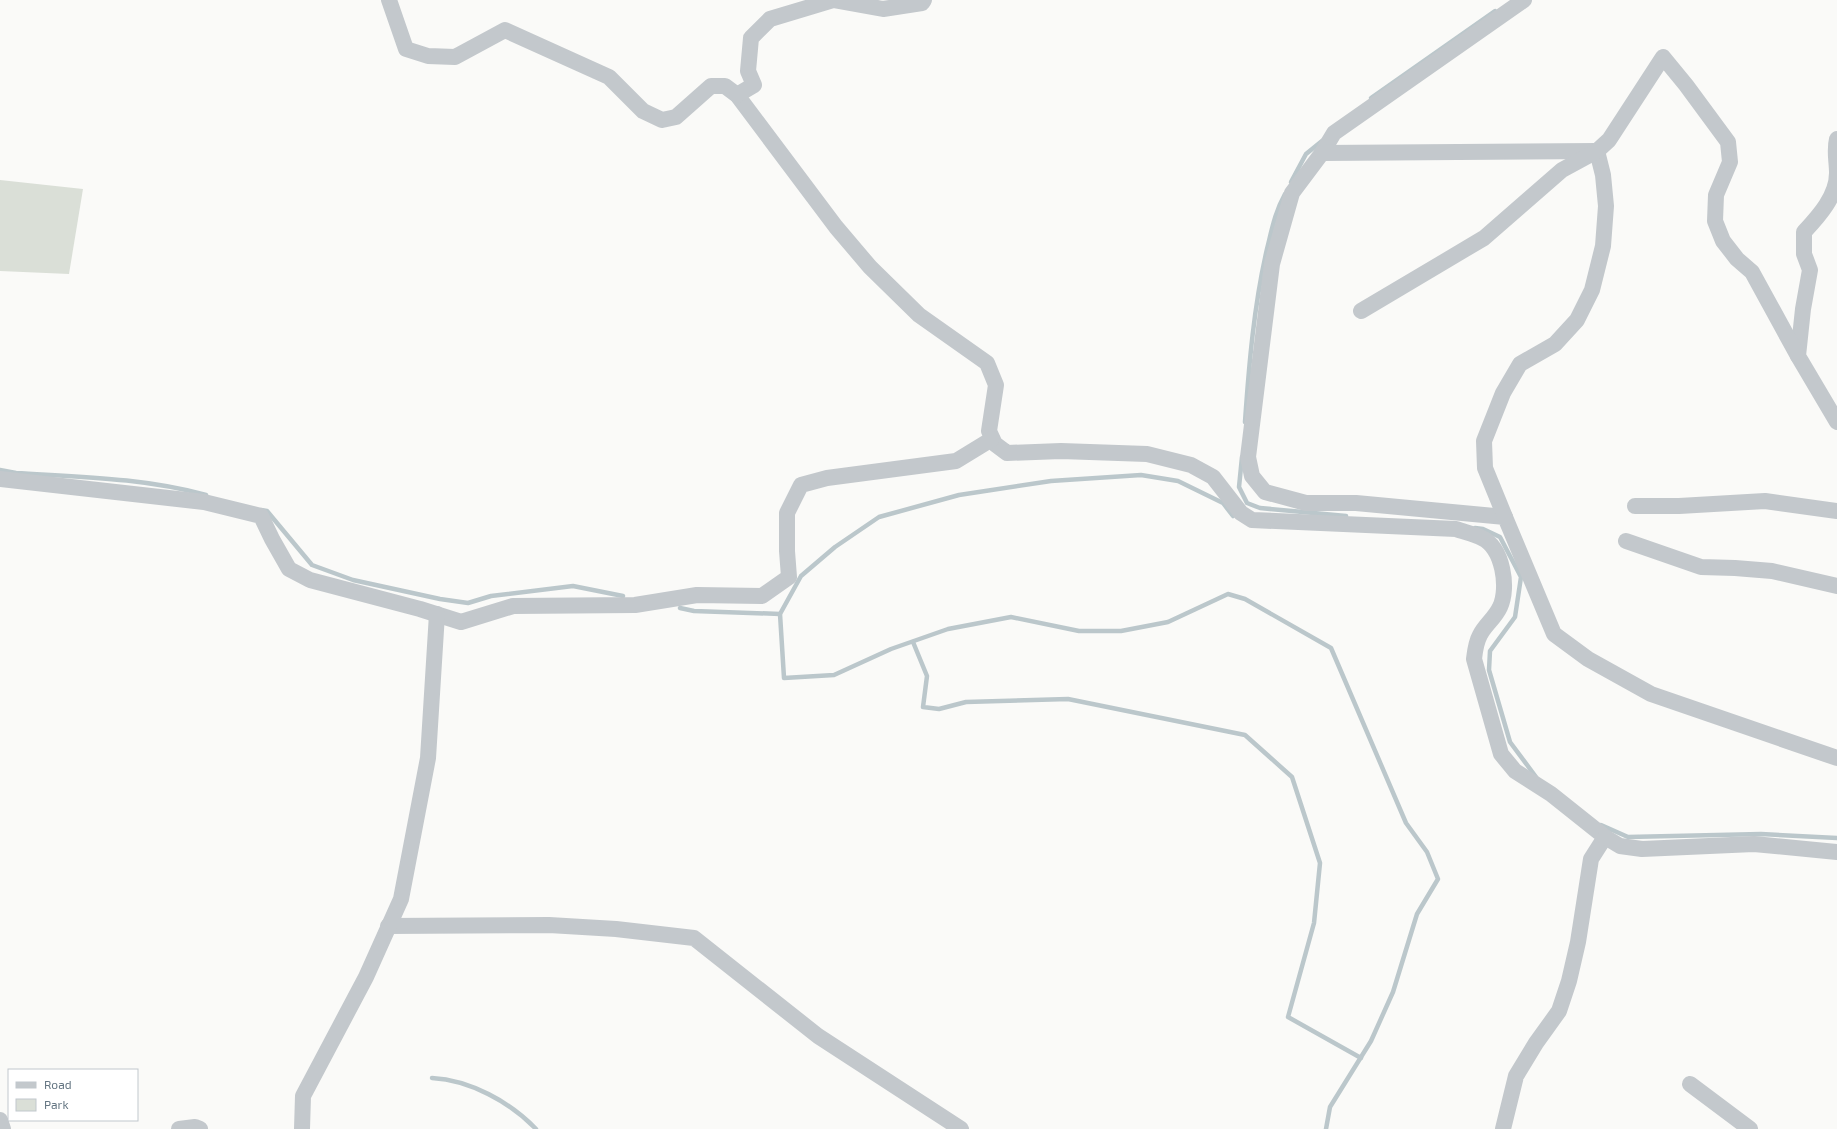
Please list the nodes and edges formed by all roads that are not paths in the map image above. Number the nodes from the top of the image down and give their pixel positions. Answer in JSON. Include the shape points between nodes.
{"nodes":[{"id":1,"x":389,"y":0,"type":"edge"},
{"id":2,"x":924,"y":0,"type":"edge"},
{"id":3,"x":1524,"y":0,"type":"edge"},
{"id":4,"x":737,"y":94,"type":"junction"},
{"id":5,"x":1837,"y":139,"type":"edge"},
{"id":6,"x":1597,"y":151,"type":"junction"},
{"id":7,"x":1322,"y":153,"type":"junction"},
{"id":8,"x":1361,"y":311,"type":"dead end"},
{"id":9,"x":1798,"y":356,"type":"junction"},
{"id":10,"x":1837,"y":422,"type":"edge"},
{"id":11,"x":992,"y":438,"type":"junction"},
{"id":12,"x":0,"y":478,"type":"edge"},
{"id":13,"x":1635,"y":506,"type":"dead end"},
{"id":14,"x":1837,"y":511,"type":"edge"},
{"id":15,"x":1505,"y":517,"type":"junction"},
{"id":16,"x":1626,"y":541,"type":"dead end"},
{"id":17,"x":1837,"y":586,"type":"edge"},
{"id":18,"x":437,"y":614,"type":"junction"},
{"id":19,"x":1837,"y":758,"type":"edge"},
{"id":20,"x":1605,"y":837,"type":"junction"},
{"id":21,"x":1837,"y":852,"type":"edge"},
{"id":22,"x":388,"y":926,"type":"junction"},
{"id":23,"x":1690,"y":1084,"type":"dead end"},
{"id":24,"x":0,"y":1120,"type":"edge"},
{"id":25,"x":3,"y":1129,"type":"edge"},
{"id":26,"x":178,"y":1129,"type":"edge"},
{"id":27,"x":200,"y":1129,"type":"edge"},
{"id":28,"x":302,"y":1129,"type":"edge"},
{"id":29,"x":961,"y":1129,"type":"edge"},
{"id":30,"x":1503,"y":1129,"type":"edge"},
{"id":31,"x":1750,"y":1129,"type":"edge"}],
"edges":[{"from":1,"to":4,"type":"street","via":[[406,49],[428,56],[455,57],[505,30],[610,77],[643,111],[662,120],[676,117],[712,86],[725,86]]},
{"from":2,"to":4,"type":"street","via":[[922,3],[884,9],[833,0],[770,19],[751,38],[748,71],[754,85]]},
{"from":3,"to":7,"type":"street","via":[[1334,133]]},
{"from":4,"to":11,"type":"street","via":[[836,227],[870,267],[920,315],[987,363],[996,385],[989,431]]},
{"from":5,"to":9,"type":"street","via":[[1837,175],[1833,192],[1804,232],[1804,254],[1810,270]]},
{"from":6,"to":7,"type":"street"},
{"from":6,"to":8,"type":"street","via":[[1562,170],[1484,238]]},
{"from":6,"to":9,"type":"street","via":[[1610,140],[1663,57],[1728,142],[1730,162],[1716,195],[1715,221],[1723,241],[1737,259],[1752,272]]},
{"from":6,"to":15,"type":"street","via":[[1603,175],[1606,206],[1604,246],[1592,290],[1577,320],[1555,344],[1520,364],[1504,393],[1484,442],[1485,468]]},
{"from":7,"to":15,"type":"street","via":[[1292,193],[1272,264],[1248,457],[1252,476],[1265,492],[1306,503],[1356,503]]},
{"from":9,"to":10,"type":"street"},
{"from":11,"to":18,"type":"street","via":[[956,461],[834,477],[801,485],[787,513],[789,577],[762,596],[697,595],[635,605],[513,606],[461,622]]},
{"from":11,"to":20,"type":"street","via":[[994,444],[1007,453],[1061,451],[1147,454],[1191,465],[1213,477],[1241,513],[1252,520],[1456,529],[1483,538],[1493,547],[1504,572],[1504,595],[1494,619],[1481,633],[1474,659],[1501,754],[1515,771],[1551,794]]},
{"from":12,"to":18,"type":"street","via":[[204,502],[261,516],[289,569],[305,578]]},
{"from":13,"to":14,"type":"street","via":[[1765,501]]},
{"from":15,"to":19,"type":"street","via":[[1554,634],[1565,643],[1588,659],[1652,694]]},
{"from":16,"to":17,"type":"street","via":[[1701,567],[1772,571]]},
{"from":18,"to":22,"type":"street","via":[[428,758],[401,899]]},
{"from":20,"to":21,"type":"street","via":[[1620,846],[1642,849],[1754,844]]},
{"from":20,"to":30,"type":"street","via":[[1591,859],[1578,942],[1559,1011],[1516,1076]]},
{"from":22,"to":28,"type":"street","via":[[366,977],[302,1096]]},
{"from":22,"to":29,"type":"street","via":[[549,926],[694,938],[818,1036]]},
{"from":23,"to":31,"type":"street"},
{"from":24,"to":25,"type":"street"},
{"from":26,"to":27,"type":"street"}]}
